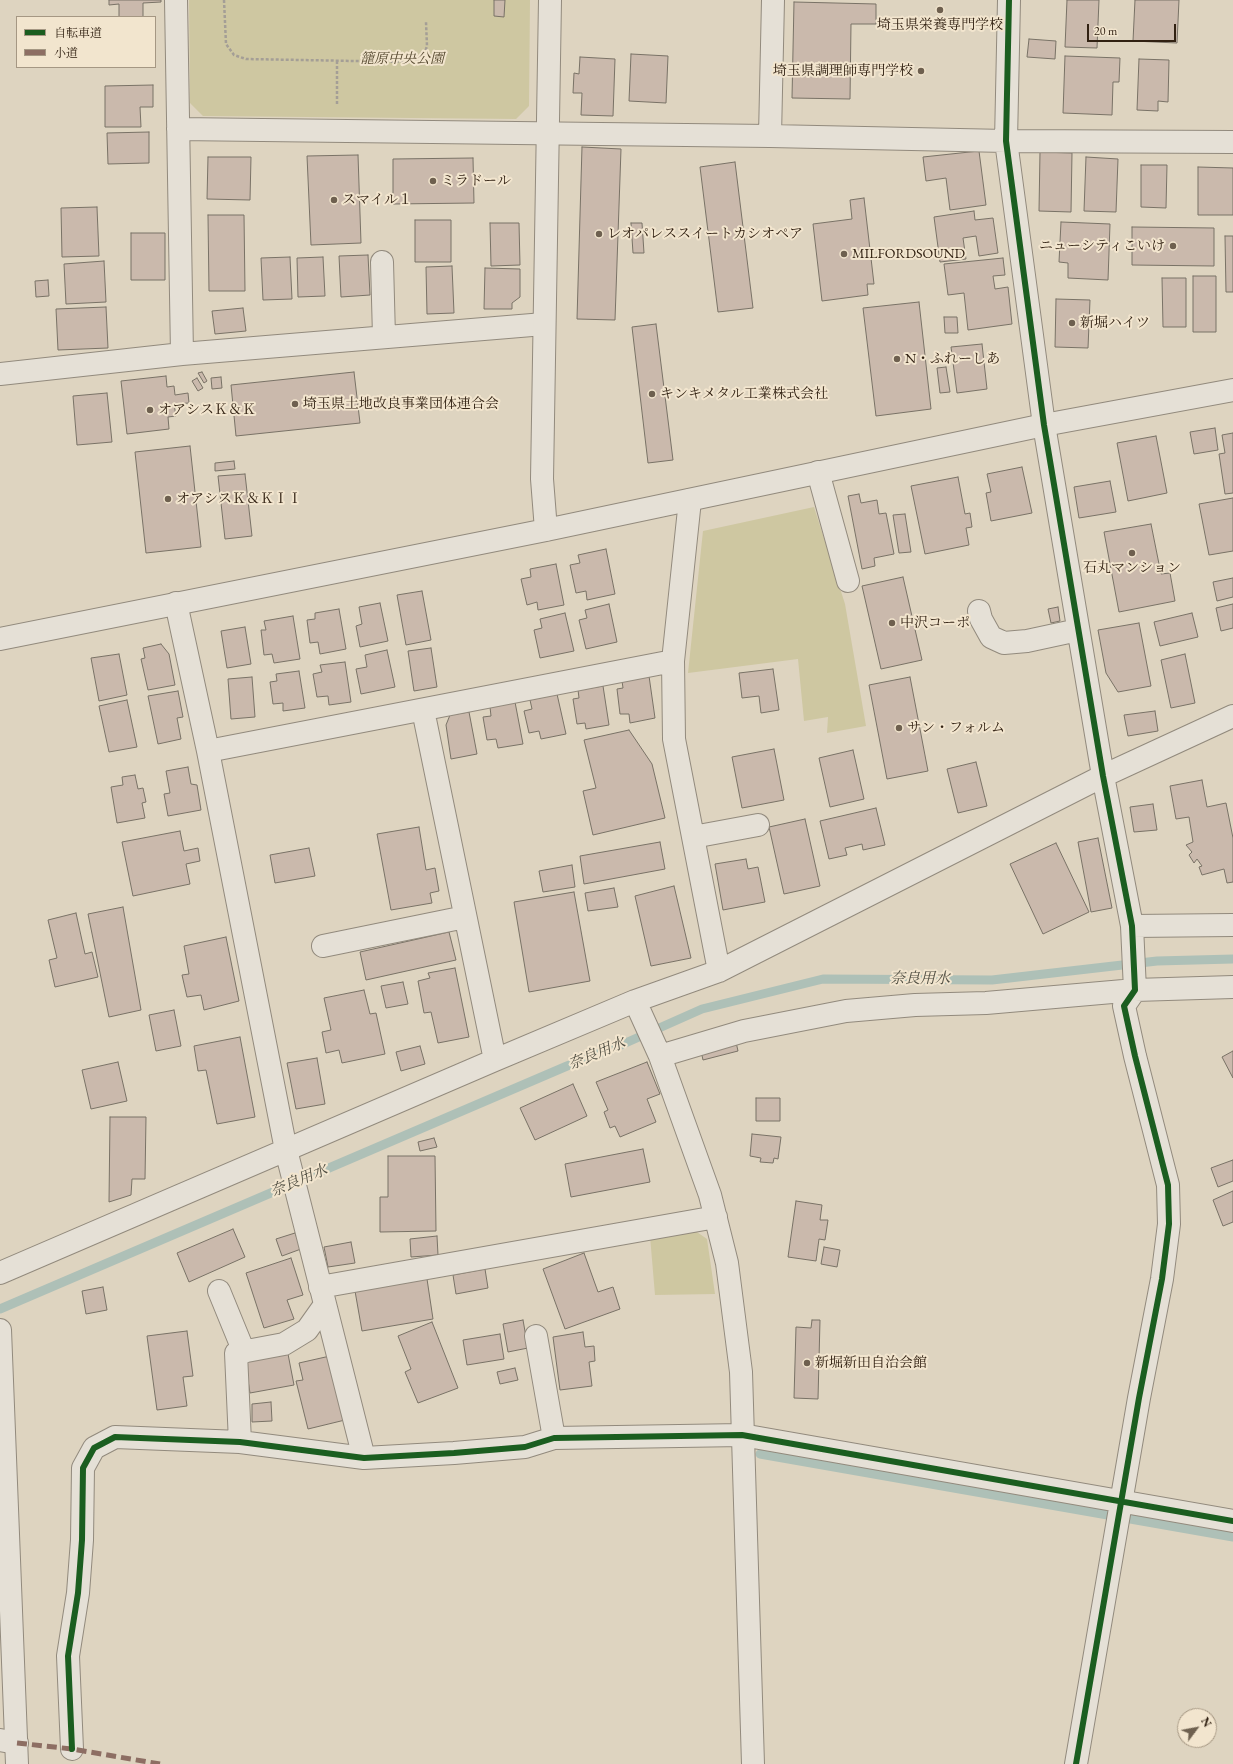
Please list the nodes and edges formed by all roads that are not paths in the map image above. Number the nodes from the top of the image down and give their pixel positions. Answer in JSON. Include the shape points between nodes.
{"nodes":[{"id":1,"x":176,"y":0,"type":"edge"},
{"id":2,"x":550,"y":0,"type":"edge"},
{"id":3,"x":773,"y":0,"type":"edge"},
{"id":4,"x":1009,"y":0,"type":"edge"},
{"id":5,"x":178,"y":129,"type":"junction"},
{"id":6,"x":548,"y":134,"type":"junction"},
{"id":7,"x":770,"y":136,"type":"junction"},
{"id":8,"x":1006,"y":141,"type":"junction"},
{"id":9,"x":1233,"y":142,"type":"edge"},
{"id":10,"x":382,"y":262,"type":"dead end"},
{"id":11,"x":544,"y":324,"type":"junction"},
{"id":12,"x":384,"y":337,"type":"junction"},
{"id":13,"x":182,"y":354,"type":"junction"},
{"id":14,"x":0,"y":374,"type":"edge"},
{"id":15,"x":1233,"y":390,"type":"edge"},
{"id":16,"x":1044,"y":425,"type":"junction"},
{"id":17,"x":818,"y":472,"type":"junction"},
{"id":18,"x":690,"y":500,"type":"junction"},
{"id":19,"x":546,"y":530,"type":"junction"},
{"id":20,"x":848,"y":581,"type":"dead end"},
{"id":21,"x":176,"y":603,"type":"junction"},
{"id":22,"x":979,"y":610,"type":"dead end"},
{"id":23,"x":1078,"y":630,"type":"junction"},
{"id":24,"x":0,"y":639,"type":"edge"},
{"id":25,"x":673,"y":661,"type":"junction"},
{"id":26,"x":423,"y":710,"type":"junction"},
{"id":27,"x":1233,"y":716,"type":"edge"},
{"id":28,"x":208,"y":751,"type":"junction"},
{"id":29,"x":1103,"y":776,"type":"junction"},
{"id":30,"x":758,"y":825,"type":"dead end"},
{"id":31,"x":693,"y":837,"type":"junction"},
{"id":32,"x":465,"y":917,"type":"junction"},
{"id":33,"x":1233,"y":925,"type":"edge"},
{"id":34,"x":1132,"y":926,"type":"junction"},
{"id":35,"x":323,"y":946,"type":"dead end"},
{"id":36,"x":718,"y":971,"type":"junction"},
{"id":37,"x":1233,"y":987,"type":"edge"},
{"id":38,"x":1135,"y":990,"type":"junction"},
{"id":39,"x":635,"y":1001,"type":"junction"},
{"id":40,"x":660,"y":1056,"type":"junction"},
{"id":41,"x":495,"y":1060,"type":"junction"},
{"id":42,"x":286,"y":1150,"type":"junction"},
{"id":43,"x":716,"y":1217,"type":"junction"},
{"id":44,"x":0,"y":1273,"type":"edge"},
{"id":45,"x":219,"y":1291,"type":"dead end"},
{"id":46,"x":322,"y":1297,"type":"junction"},
{"id":47,"x":0,"y":1330,"type":"edge"},
{"id":48,"x":536,"y":1336,"type":"dead end"},
{"id":49,"x":244,"y":1352,"type":"junction"},
{"id":50,"x":742,"y":1435,"type":"junction"},
{"id":51,"x":554,"y":1438,"type":"junction"},
{"id":52,"x":240,"y":1442,"type":"junction"},
{"id":53,"x":364,"y":1458,"type":"junction"},
{"id":54,"x":1121,"y":1502,"type":"junction"},
{"id":55,"x":1233,"y":1521,"type":"edge"},
{"id":56,"x":11,"y":1749,"type":"edge"},
{"id":57,"x":72,"y":1749,"type":"dead end"},
{"id":58,"x":753,"y":1764,"type":"edge"},
{"id":59,"x":1076,"y":1764,"type":"edge"}],
"edges":[{"from":1,"to":5,"type":"street"},
{"from":2,"to":6,"type":"street"},
{"from":3,"to":7,"type":"street"},
{"from":4,"to":8,"type":"street"},
{"from":5,"to":6,"type":"street"},
{"from":5,"to":13,"type":"street"},
{"from":6,"to":7,"type":"street"},
{"from":6,"to":11,"type":"street"},
{"from":7,"to":8,"type":"street"},
{"from":8,"to":9,"type":"street"},
{"from":8,"to":16,"type":"street"},
{"from":10,"to":12,"type":"street"},
{"from":11,"to":12,"type":"street"},
{"from":11,"to":19,"type":"street","via":[[542,480]]},
{"from":12,"to":13,"type":"street"},
{"from":13,"to":14,"type":"street"},
{"from":15,"to":16,"type":"street"},
{"from":16,"to":17,"type":"street"},
{"from":16,"to":23,"type":"street"},
{"from":17,"to":18,"type":"street"},
{"from":17,"to":20,"type":"street"},
{"from":18,"to":19,"type":"street"},
{"from":18,"to":25,"type":"street"},
{"from":19,"to":21,"type":"street"},
{"from":21,"to":24,"type":"street"},
{"from":21,"to":28,"type":"street"},
{"from":22,"to":23,"type":"street","via":[[991,637],[1004,643],[1027,641]]},
{"from":23,"to":29,"type":"street"},
{"from":25,"to":26,"type":"street"},
{"from":25,"to":31,"type":"street","via":[[674,739]]},
{"from":26,"to":28,"type":"street"},
{"from":26,"to":32,"type":"street"},
{"from":27,"to":29,"type":"street"},
{"from":28,"to":42,"type":"street"},
{"from":29,"to":34,"type":"street"},
{"from":29,"to":36,"type":"street"},
{"from":30,"to":31,"type":"street"},
{"from":31,"to":36,"type":"street"},
{"from":32,"to":35,"type":"street"},
{"from":32,"to":41,"type":"street"},
{"from":33,"to":34,"type":"street"},
{"from":34,"to":38,"type":"street"},
{"from":36,"to":39,"type":"street"},
{"from":37,"to":38,"type":"street"},
{"from":38,"to":40,"type":"street","via":[[846,1011],[744,1031]]},
{"from":38,"to":54,"type":"street","via":[[1124,1006],[1168,1185],[1169,1224],[1162,1279]]},
{"from":39,"to":40,"type":"street"},
{"from":39,"to":41,"type":"street"},
{"from":40,"to":43,"type":"street"},
{"from":41,"to":42,"type":"street"},
{"from":42,"to":44,"type":"street"},
{"from":42,"to":46,"type":"street"},
{"from":43,"to":46,"type":"street","via":[[598,1236]]},
{"from":43,"to":50,"type":"street","via":[[727,1263],[741,1372]]},
{"from":45,"to":49,"type":"street"},
{"from":46,"to":49,"type":"street","via":[[307,1330],[284,1344]]},
{"from":46,"to":53,"type":"street"},
{"from":47,"to":56,"type":"street"},
{"from":48,"to":51,"type":"street"},
{"from":49,"to":52,"type":"street","via":[[236,1353]]},
{"from":50,"to":51,"type":"street"},
{"from":50,"to":54,"type":"street"},
{"from":50,"to":58,"type":"street"},
{"from":51,"to":53,"type":"street","via":[[524,1447]]},
{"from":52,"to":53,"type":"street"},
{"from":52,"to":57,"type":"street","via":[[115,1437],[94,1448],[83,1468],[78,1593],[68,1656]]},
{"from":54,"to":55,"type":"street"},
{"from":54,"to":59,"type":"street"}]}
